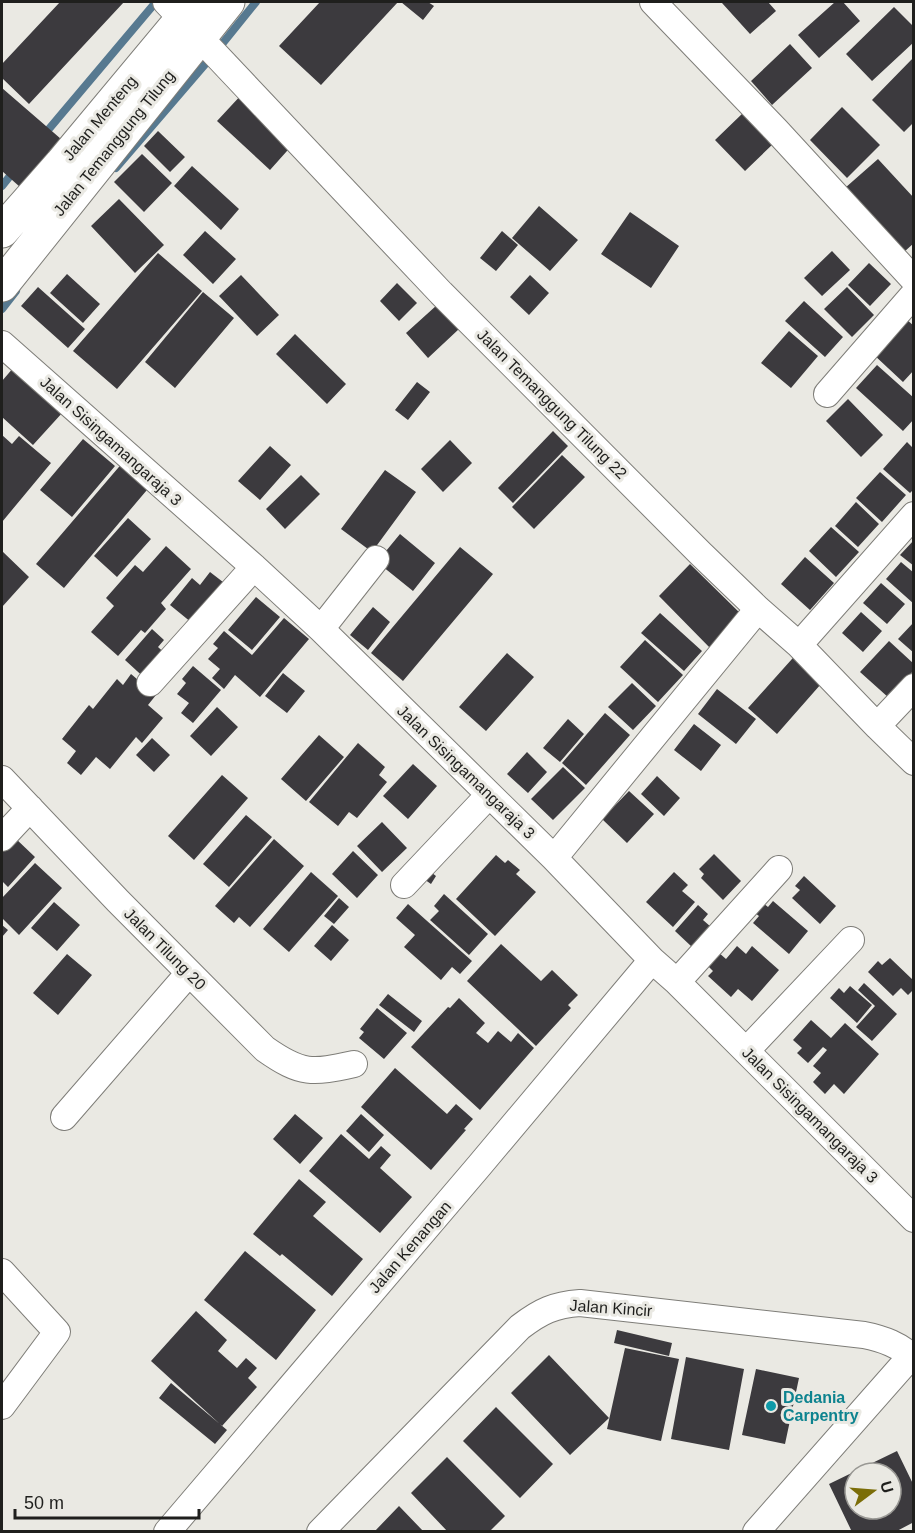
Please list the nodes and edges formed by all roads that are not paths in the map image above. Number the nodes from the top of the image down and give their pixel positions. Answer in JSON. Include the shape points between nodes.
{"nodes":[{"id":1,"x":228,"y":2,"type":"edge"},
{"id":2,"x":653,"y":2,"type":"edge"},
{"id":3,"x":185,"y":15,"type":"edge"},
{"id":4,"x":2,"y":231,"type":"edge"},
{"id":5,"x":914,"y":280,"type":"edge"},
{"id":6,"x":2,"y":285,"type":"edge"},
{"id":7,"x":914,"y":294,"type":"edge"},
{"id":8,"x":2,"y":344,"type":"edge"},
{"id":9,"x":827,"y":393,"type":"dead end"},
{"id":10,"x":914,"y":515,"type":"edge"},
{"id":11,"x":375,"y":559,"type":"dead end"},
{"id":12,"x":254,"y":567,"type":"junction"},
{"id":13,"x":758,"y":609,"type":"junction"},
{"id":14,"x":321,"y":629,"type":"junction"},
{"id":15,"x":799,"y":645,"type":"junction"},
{"id":16,"x":150,"y":683,"type":"dead end"},
{"id":17,"x":914,"y":687,"type":"edge"},
{"id":18,"x":877,"y":726,"type":"junction"},
{"id":19,"x":914,"y":762,"type":"edge"},
{"id":20,"x":2,"y":779,"type":"edge"},
{"id":21,"x":489,"y":795,"type":"junction"},
{"id":22,"x":30,"y":808,"type":"junction"},
{"id":23,"x":2,"y":838,"type":"edge"},
{"id":24,"x":554,"y":858,"type":"junction"},
{"id":25,"x":779,"y":868,"type":"dead end"},
{"id":26,"x":404,"y":885,"type":"dead end"},
{"id":27,"x":851,"y":939,"type":"dead end"},
{"id":28,"x":652,"y":960,"type":"junction"},
{"id":29,"x":189,"y":973,"type":"junction"},
{"id":30,"x":677,"y":982,"type":"junction"},
{"id":31,"x":746,"y":1051,"type":"junction"},
{"id":32,"x":354,"y":1064,"type":"dead end"},
{"id":33,"x":64,"y":1117,"type":"dead end"},
{"id":34,"x":914,"y":1219,"type":"edge"},
{"id":35,"x":2,"y":1272,"type":"edge"},
{"id":36,"x":912,"y":1357,"type":"edge"},
{"id":37,"x":2,"y":1406,"type":"edge"},
{"id":38,"x":167,"y":1532,"type":"edge"},
{"id":39,"x":320,"y":1532,"type":"edge"},
{"id":40,"x":756,"y":1532,"type":"edge"}],
"edges":[{"from":1,"to":3,"type":"street","name":"Jalan Temanggung Tilung"},
{"from":2,"to":5,"type":"street"},
{"from":3,"to":4,"type":"street","name":"Jalan Menteng"},
{"from":3,"to":6,"type":"street","name":"Jalan Temanggung Tilung"},
{"from":3,"to":13,"type":"street","name":"Jalan Temanggung Tilung 22","via":[[441,293]]},
{"from":7,"to":9,"type":"street"},
{"from":8,"to":12,"type":"street","name":"Jalan Sisingamangaraja 3"},
{"from":10,"to":15,"type":"street"},
{"from":11,"to":14,"type":"street"},
{"from":12,"to":14,"type":"street","name":"Jalan Sisingamangaraja 3"},
{"from":12,"to":16,"type":"street"},
{"from":13,"to":15,"type":"street","name":"Jalan Temanggung Tilung 22"},
{"from":13,"to":24,"type":"street"},
{"from":14,"to":21,"type":"street","name":"Jalan Sisingamangaraja 3"},
{"from":15,"to":18,"type":"street","name":"Jalan Temanggung Tilung 22"},
{"from":17,"to":18,"type":"street"},
{"from":18,"to":19,"type":"street","name":"Jalan Temanggung Tilung 22"},
{"from":20,"to":22,"type":"street","name":"Jalan Tilung 20"},
{"from":21,"to":24,"type":"street","name":"Jalan Sisingamangaraja 3"},
{"from":21,"to":26,"type":"street"},
{"from":22,"to":23,"type":"street"},
{"from":22,"to":29,"type":"street","name":"Jalan Tilung 20"},
{"from":24,"to":28,"type":"street","name":"Jalan Sisingamangaraja 3"},
{"from":25,"to":30,"type":"street"},
{"from":27,"to":31,"type":"street"},
{"from":28,"to":30,"type":"street","name":"Jalan Sisingamangaraja 3"},
{"from":28,"to":38,"type":"street","name":"Jalan Kenangan"},
{"from":29,"to":32,"type":"street","name":"Jalan Tilung 20","via":[[282,1061],[306,1071]]},
{"from":29,"to":33,"type":"street"},
{"from":30,"to":31,"type":"street","name":"Jalan Sisingamangaraja 3"},
{"from":31,"to":34,"type":"street","name":"Jalan Sisingamangaraja 3"},
{"from":35,"to":37,"type":"street","via":[[57,1332]]},
{"from":36,"to":39,"type":"street","name":"Jalan Kincir","via":[[886,1340],[864,1335],[564,1304],[537,1314],[520,1327]]},
{"from":36,"to":40,"type":"street"}]}
